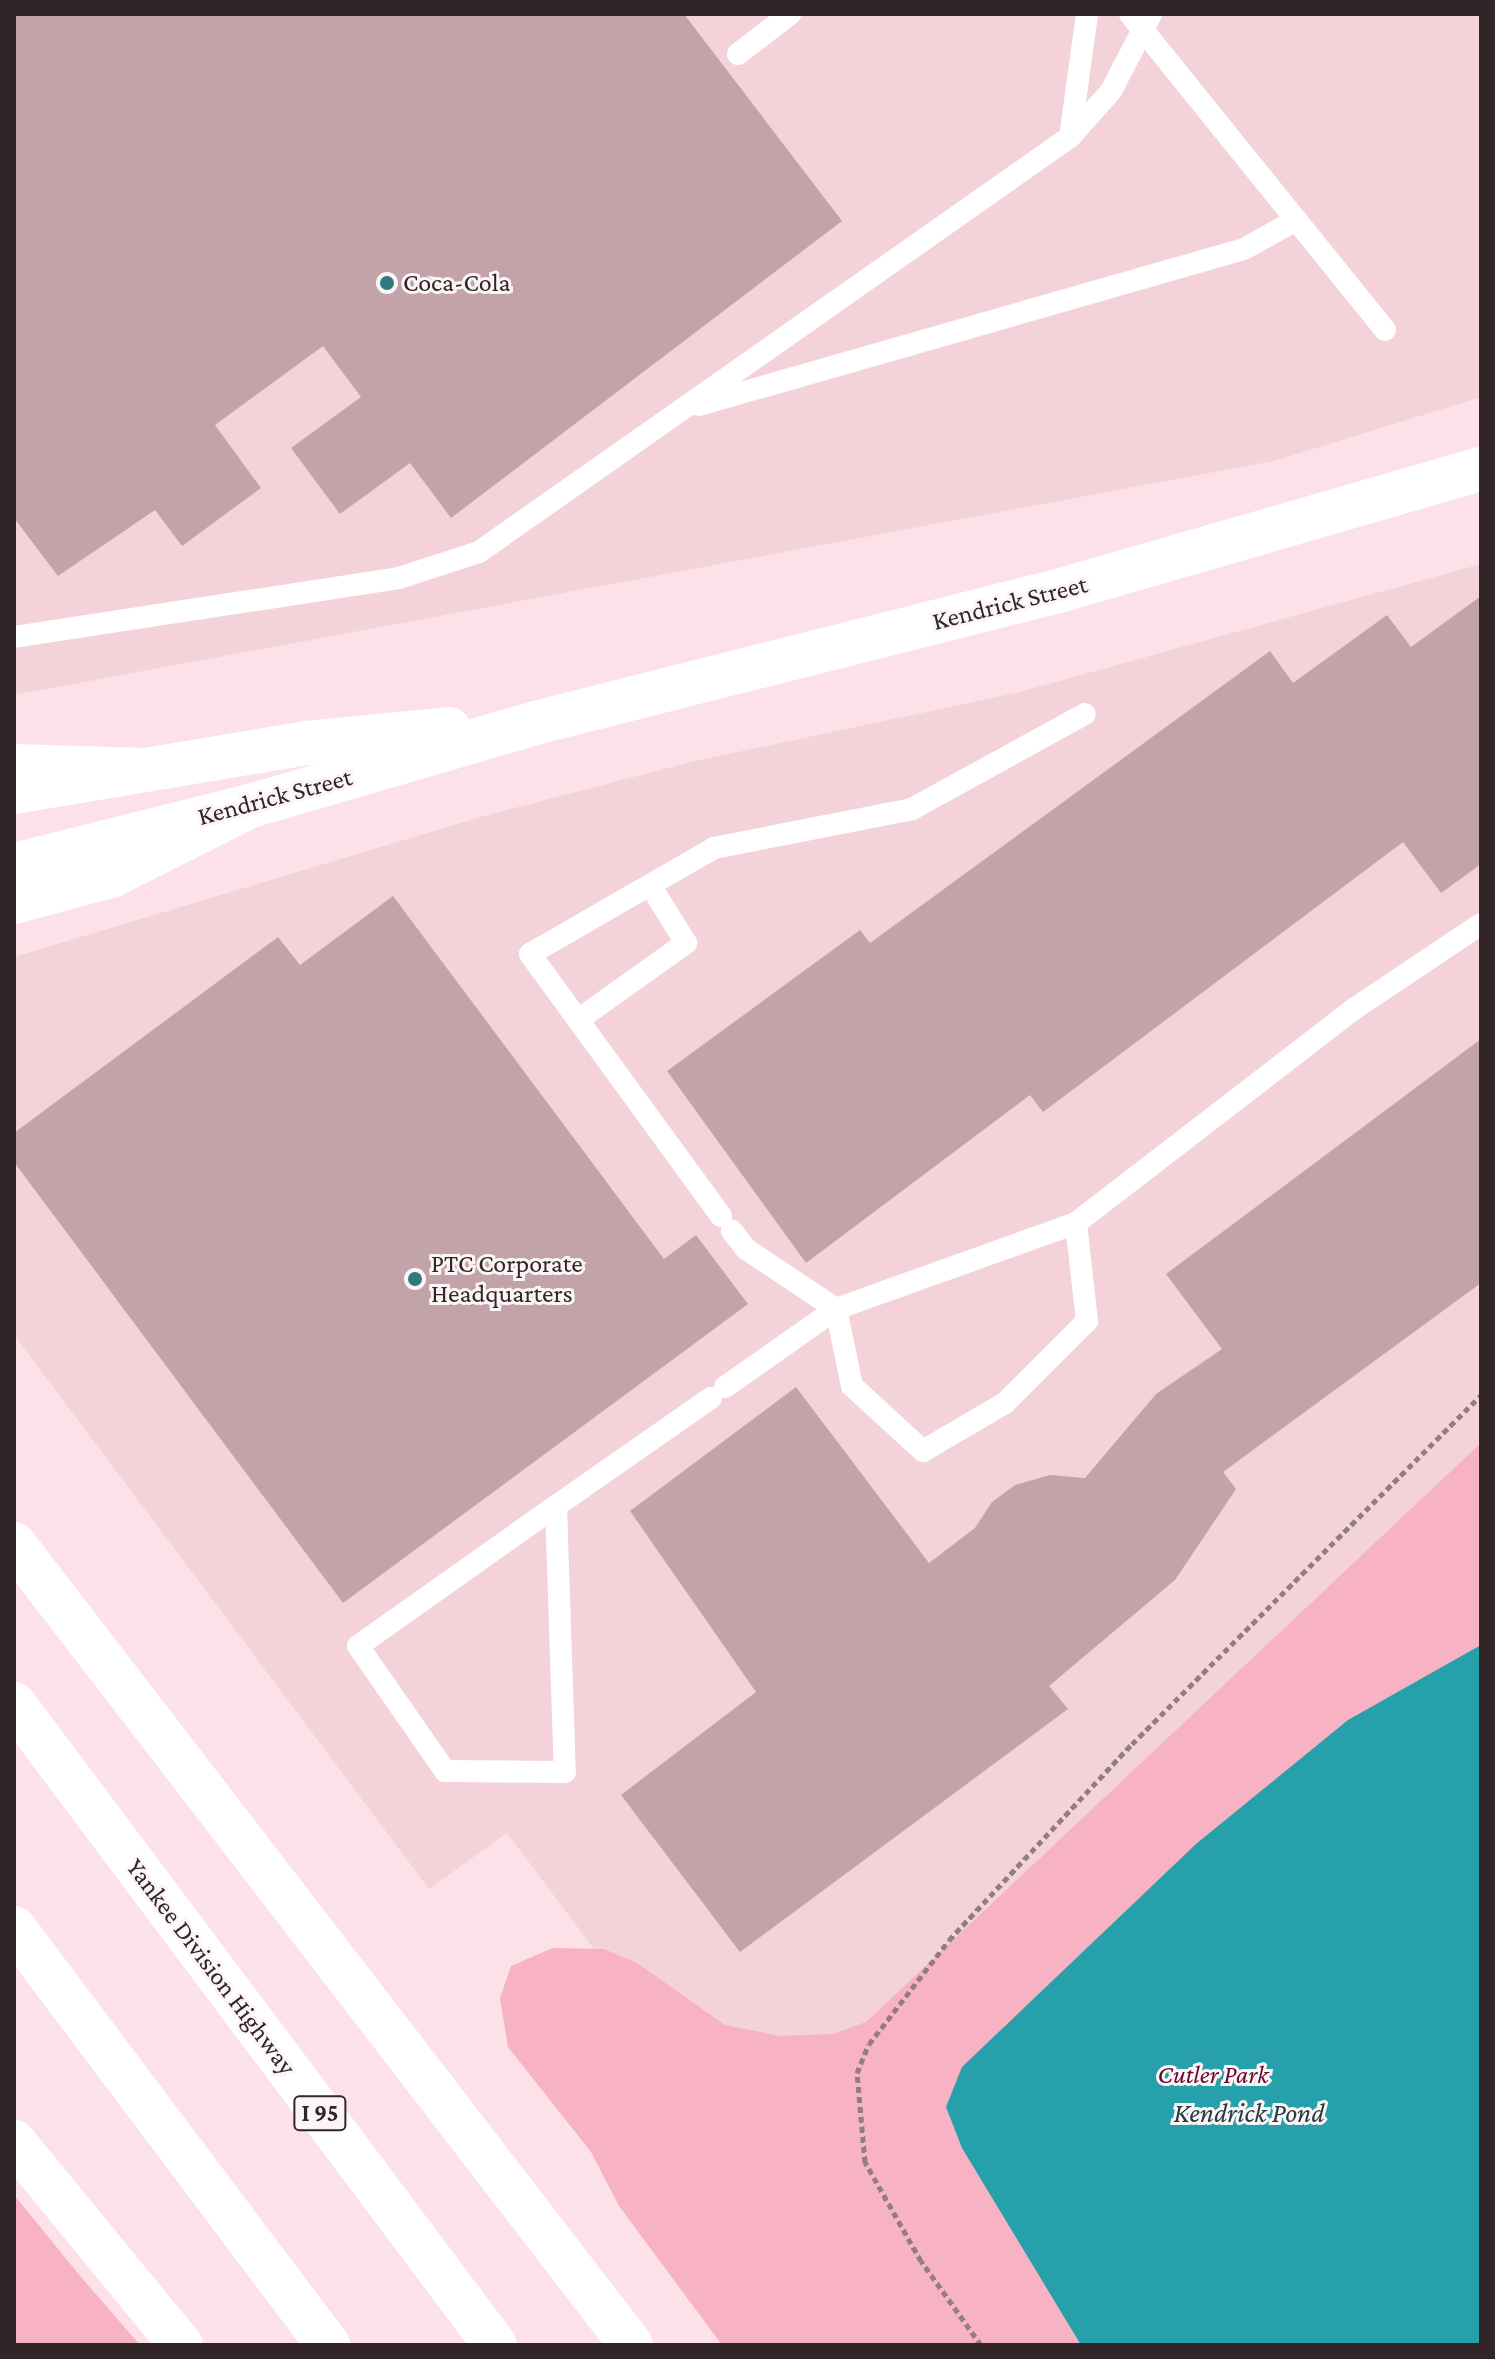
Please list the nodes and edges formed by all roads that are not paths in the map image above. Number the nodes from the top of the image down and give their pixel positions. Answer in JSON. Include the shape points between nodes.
{"nodes":[{"id":1,"x":790,"y":14,"type":"edge"},
{"id":2,"x":1087,"y":14,"type":"edge"},
{"id":3,"x":1130,"y":14,"type":"edge"},
{"id":4,"x":1148,"y":24,"type":"edge"},
{"id":5,"x":738,"y":54,"type":"dead end"},
{"id":6,"x":1070,"y":137,"type":"junction"},
{"id":7,"x":1296,"y":220,"type":"junction"},
{"id":8,"x":1385,"y":330,"type":"dead end"},
{"id":9,"x":683,"y":410,"type":"junction"},
{"id":10,"x":1481,"y":469,"type":"edge"},
{"id":11,"x":14,"y":637,"type":"edge"},
{"id":12,"x":1085,"y":714,"type":"dead end"},
{"id":13,"x":535,"y":723,"type":"junction"},
{"id":14,"x":14,"y":766,"type":"edge"},
{"id":15,"x":145,"y":770,"type":"junction"},
{"id":16,"x":14,"y":792,"type":"edge"},
{"id":17,"x":250,"y":806,"type":"junction"},
{"id":18,"x":14,"y":865,"type":"edge"},
{"id":19,"x":650,"y":885,"type":"junction"},
{"id":20,"x":14,"y":902,"type":"edge"},
{"id":21,"x":1481,"y":924,"type":"edge"},
{"id":22,"x":578,"y":1020,"type":"junction"},
{"id":23,"x":1076,"y":1223,"type":"junction"},
{"id":24,"x":836,"y":1309,"type":"junction"},
{"id":25,"x":556,"y":1506,"type":"junction"},
{"id":26,"x":14,"y":1544,"type":"edge"},
{"id":27,"x":14,"y":1704,"type":"edge"},
{"id":28,"x":14,"y":1928,"type":"edge"},
{"id":29,"x":14,"y":2142,"type":"edge"},
{"id":30,"x":181,"y":2345,"type":"edge"},
{"id":31,"x":328,"y":2345,"type":"edge"},
{"id":32,"x":495,"y":2345,"type":"edge"},
{"id":33,"x":631,"y":2345,"type":"edge"}],
"edges":[{"from":1,"to":5,"type":"lane"},
{"from":2,"to":6,"type":"lane"},
{"from":3,"to":4,"type":"lane"},
{"from":4,"to":6,"type":"lane","via":[[1111,91]]},
{"from":4,"to":7,"type":"lane"},
{"from":6,"to":9,"type":"lane"},
{"from":7,"to":8,"type":"lane"},
{"from":7,"to":9,"type":"lane","via":[[1244,249]]},
{"from":9,"to":11,"type":"lane","via":[[503,537],[455,563],[399,578]]},
{"from":10,"to":13,"type":"main road","name":"Kendrick Street","via":[[1058,591]]},
{"from":12,"to":19,"type":"lane","via":[[912,809],[714,848]]},
{"from":13,"to":15,"type":"main road","name":"Kendrick Street","via":[[368,735]]},
{"from":13,"to":17,"type":"main road","name":"Kendrick Street"},
{"from":14,"to":15,"type":"main road"},
{"from":15,"to":16,"type":"main road","name":"Kendrick Street"},
{"from":17,"to":18,"type":"main road","name":"Kendrick Street"},
{"from":17,"to":20,"type":"main road","via":[[111,876]]},
{"from":19,"to":22,"type":"lane","via":[[686,943]]},
{"from":19,"to":22,"type":"lane","via":[[530,954]]},
{"from":21,"to":23,"type":"lane","via":[[1354,1009]]},
{"from":22,"to":24,"type":"lane","via":[[746,1249]]},
{"from":23,"to":24,"type":"lane"},
{"from":23,"to":24,"type":"lane","via":[[1087,1321],[1005,1403],[923,1451],[852,1386]]},
{"from":24,"to":25,"type":"lane"},
{"from":25,"to":25,"type":"lane","via":[[565,1772],[445,1771],[358,1646]]},
{"from":26,"to":33,"type":"main road"},
{"from":27,"to":32,"type":"main road","name":"Yankee Division Highway","number":"I 95"},
{"from":28,"to":31,"type":"main road"},
{"from":29,"to":30,"type":"main road"}]}
